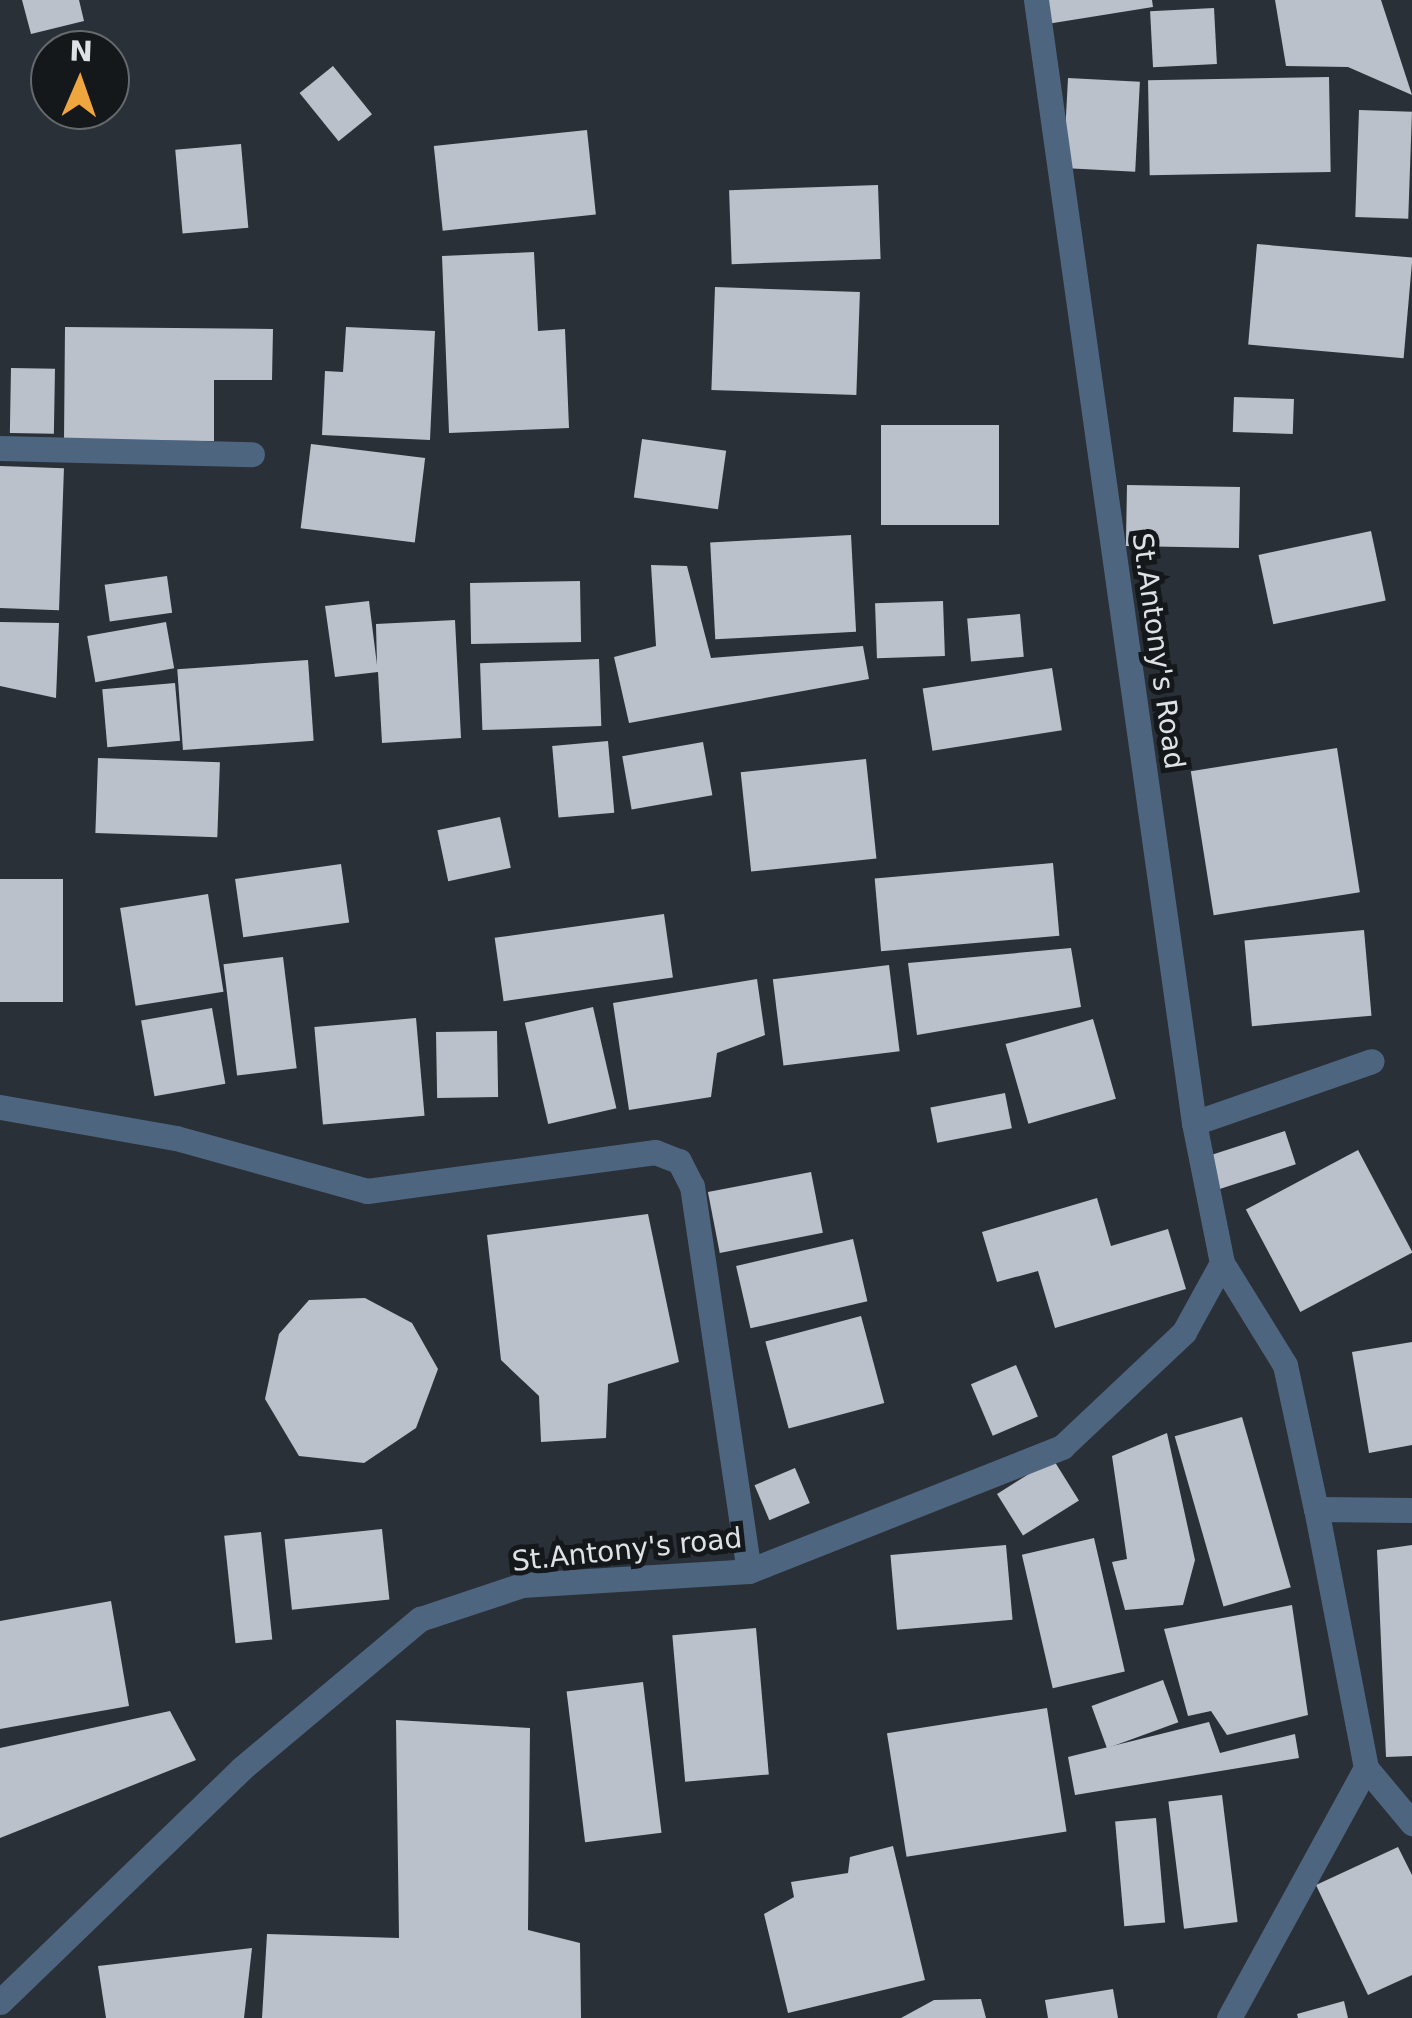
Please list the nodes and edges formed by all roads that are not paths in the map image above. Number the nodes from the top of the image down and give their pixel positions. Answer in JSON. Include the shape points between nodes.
{"nodes":[{"id":1,"x":1036,"y":0,"type":"edge"},
{"id":2,"x":0,"y":448,"type":"edge"},
{"id":3,"x":252,"y":454,"type":"dead end"},
{"id":4,"x":1372,"y":1062,"type":"dead end"},
{"id":5,"x":0,"y":1107,"type":"edge"},
{"id":6,"x":1194,"y":1123,"type":"junction"},
{"id":7,"x":1222,"y":1263,"type":"junction"},
{"id":8,"x":1316,"y":1509,"type":"junction"},
{"id":9,"x":1412,"y":1510,"type":"edge"},
{"id":10,"x":749,"y":1571,"type":"junction"},
{"id":11,"x":1366,"y":1768,"type":"junction"},
{"id":12,"x":1412,"y":1823,"type":"edge"},
{"id":13,"x":0,"y":2002,"type":"edge"},
{"id":14,"x":1229,"y":2018,"type":"edge"}],
"edges":[{"from":1,"to":6,"type":"street","name":"St.Antony's Road"},
{"from":2,"to":3,"type":"street"},
{"from":4,"to":6,"type":"street"},
{"from":5,"to":10,"type":"street","via":[[176,1138],[367,1191],[655,1152],[678,1161],[692,1186]]},
{"from":6,"to":7,"type":"street"},
{"from":7,"to":8,"type":"street","via":[[1285,1365]]},
{"from":7,"to":10,"type":"street","name":"St.Antony's road","via":[[1184,1332],[1062,1447]]},
{"from":8,"to":9,"type":"street"},
{"from":8,"to":11,"type":"street"},
{"from":10,"to":13,"type":"street","name":"St.Antony's road","via":[[522,1585],[420,1619],[241,1769]]},
{"from":11,"to":12,"type":"street"},
{"from":11,"to":14,"type":"street"}]}
